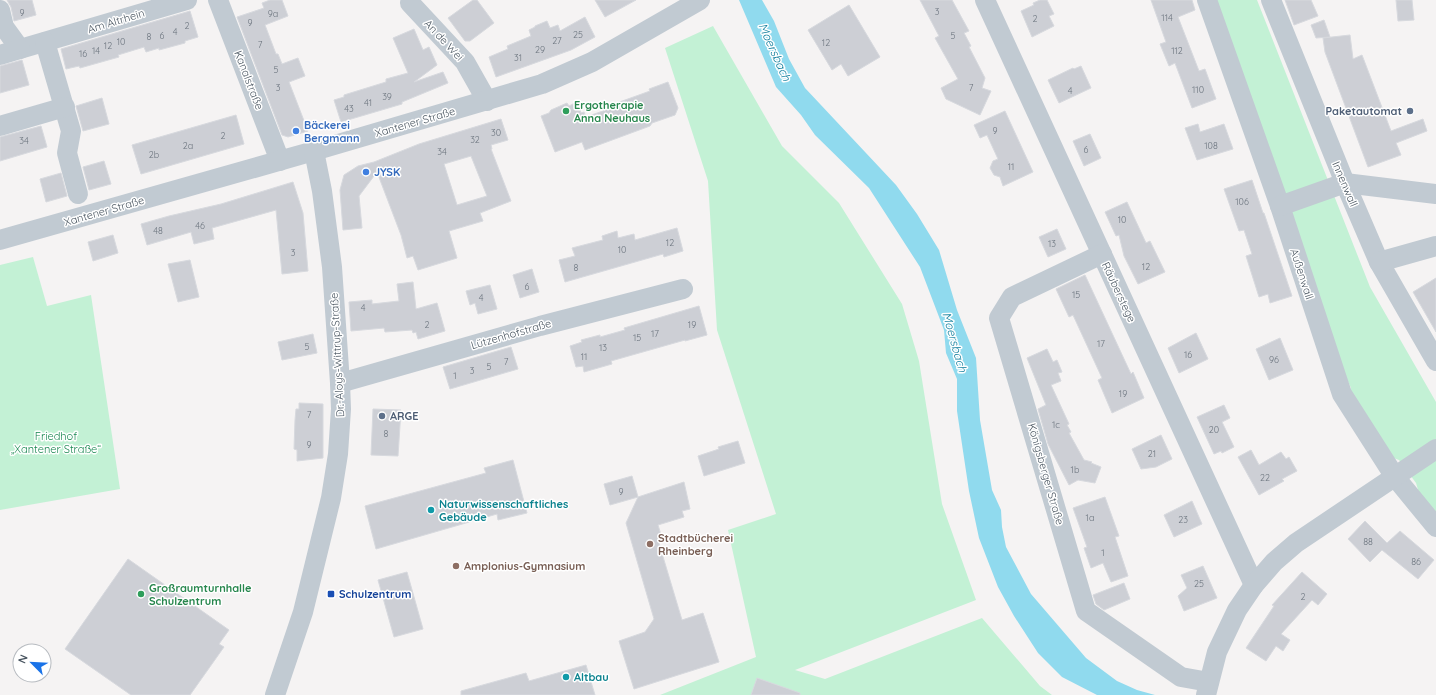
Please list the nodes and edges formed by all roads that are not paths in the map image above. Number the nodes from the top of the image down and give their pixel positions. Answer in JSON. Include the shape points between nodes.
{"nodes":[{"id":1,"x":187,"y":0,"type":"edge"},
{"id":2,"x":218,"y":0,"type":"edge"},
{"id":3,"x":700,"y":0,"type":"edge"},
{"id":4,"x":985,"y":0,"type":"edge"},
{"id":5,"x":1207,"y":0,"type":"edge"},
{"id":6,"x":1270,"y":0,"type":"edge"},
{"id":7,"x":410,"y":3,"type":"dead end"},
{"id":8,"x":0,"y":10,"type":"edge"},
{"id":9,"x":45,"y":42,"type":"junction"},
{"id":10,"x":20,"y":49,"type":"junction"},
{"id":11,"x":0,"y":55,"type":"edge"},
{"id":12,"x":487,"y":101,"type":"junction"},
{"id":13,"x":65,"y":107,"type":"junction"},
{"id":14,"x":0,"y":126,"type":"edge"},
{"id":15,"x":314,"y":151,"type":"junction"},
{"id":16,"x":280,"y":161,"type":"junction"},
{"id":17,"x":1344,"y":183,"type":"junction"},
{"id":18,"x":78,"y":194,"type":"dead end"},
{"id":19,"x":1436,"y":194,"type":"edge"},
{"id":20,"x":1280,"y":206,"type":"junction"},
{"id":21,"x":0,"y":240,"type":"edge"},
{"id":22,"x":1436,"y":246,"type":"edge"},
{"id":23,"x":1102,"y":254,"type":"junction"},
{"id":24,"x":1379,"y":262,"type":"junction"},
{"id":25,"x":683,"y":289,"type":"dead end"},
{"id":26,"x":1436,"y":361,"type":"edge"},
{"id":27,"x":340,"y":383,"type":"junction"},
{"id":28,"x":1436,"y":449,"type":"edge"},
{"id":29,"x":1395,"y":477,"type":"junction"},
{"id":30,"x":1436,"y":527,"type":"edge"},
{"id":31,"x":1254,"y":585,"type":"junction"},
{"id":32,"x":1208,"y":689,"type":"edge"},
{"id":33,"x":275,"y":695,"type":"edge"}],
"edges":[{"from":1,"to":9,"type":"street","name":"Am Altrhein"},
{"from":2,"to":16,"type":"street","name":"Kanalstraße"},
{"from":3,"to":12,"type":"street","name":"Xantener Straße","via":[[592,62],[542,84]]},
{"from":4,"to":23,"type":"street","name":"Räuberstege"},
{"from":5,"to":20,"type":"street","name":"Außenwall"},
{"from":6,"to":17,"type":"street","name":"Innenwall"},
{"from":7,"to":12,"type":"street","name":"An de Wei","via":[[465,62]]},
{"from":8,"to":10,"type":"street","via":[[4,27]]},
{"from":9,"to":10,"type":"street","name":"Am Altrhein"},
{"from":9,"to":13,"type":"street"},
{"from":10,"to":11,"type":"street","name":"Am Altrhein"},
{"from":12,"to":15,"type":"street","name":"Xantener Straße"},
{"from":13,"to":14,"type":"street"},
{"from":13,"to":18,"type":"street","via":[[71,131],[67,153]]},
{"from":15,"to":16,"type":"street","name":"Xantener Straße"},
{"from":15,"to":27,"type":"street","name":"Dr.-Aloys-Wittrup-Straße","via":[[332,266]]},
{"from":16,"to":21,"type":"street","name":"Xantener Straße"},
{"from":17,"to":19,"type":"street"},
{"from":17,"to":20,"type":"street"},
{"from":17,"to":24,"type":"street","name":"Innenwall"},
{"from":20,"to":29,"type":"street","name":"Außenwall","via":[[1342,394]]},
{"from":22,"to":24,"type":"street"},
{"from":23,"to":31,"type":"street","name":"Räuberstege"},
{"from":23,"to":32,"type":"street","name":"Königsberger Straße","via":[[1012,297],[999,318],[1086,611],[1181,677]]},
{"from":24,"to":26,"type":"street","name":"Innenwall"},
{"from":25,"to":27,"type":"street","name":"Lützenhofstraße","via":[[540,326]]},
{"from":27,"to":33,"type":"street","name":"Dr.-Aloys-Wittrup-Straße","via":[[338,454],[331,498],[303,612]]},
{"from":28,"to":29,"type":"street","name":"Königsberger Straße"},
{"from":29,"to":30,"type":"street","name":"Außenwall"},
{"from":29,"to":31,"type":"street","name":"Königsberger Straße","via":[[1296,543],[1274,562]]},
{"from":31,"to":32,"type":"street","name":"Königsberger Straße","via":[[1237,610],[1217,652]]}]}
